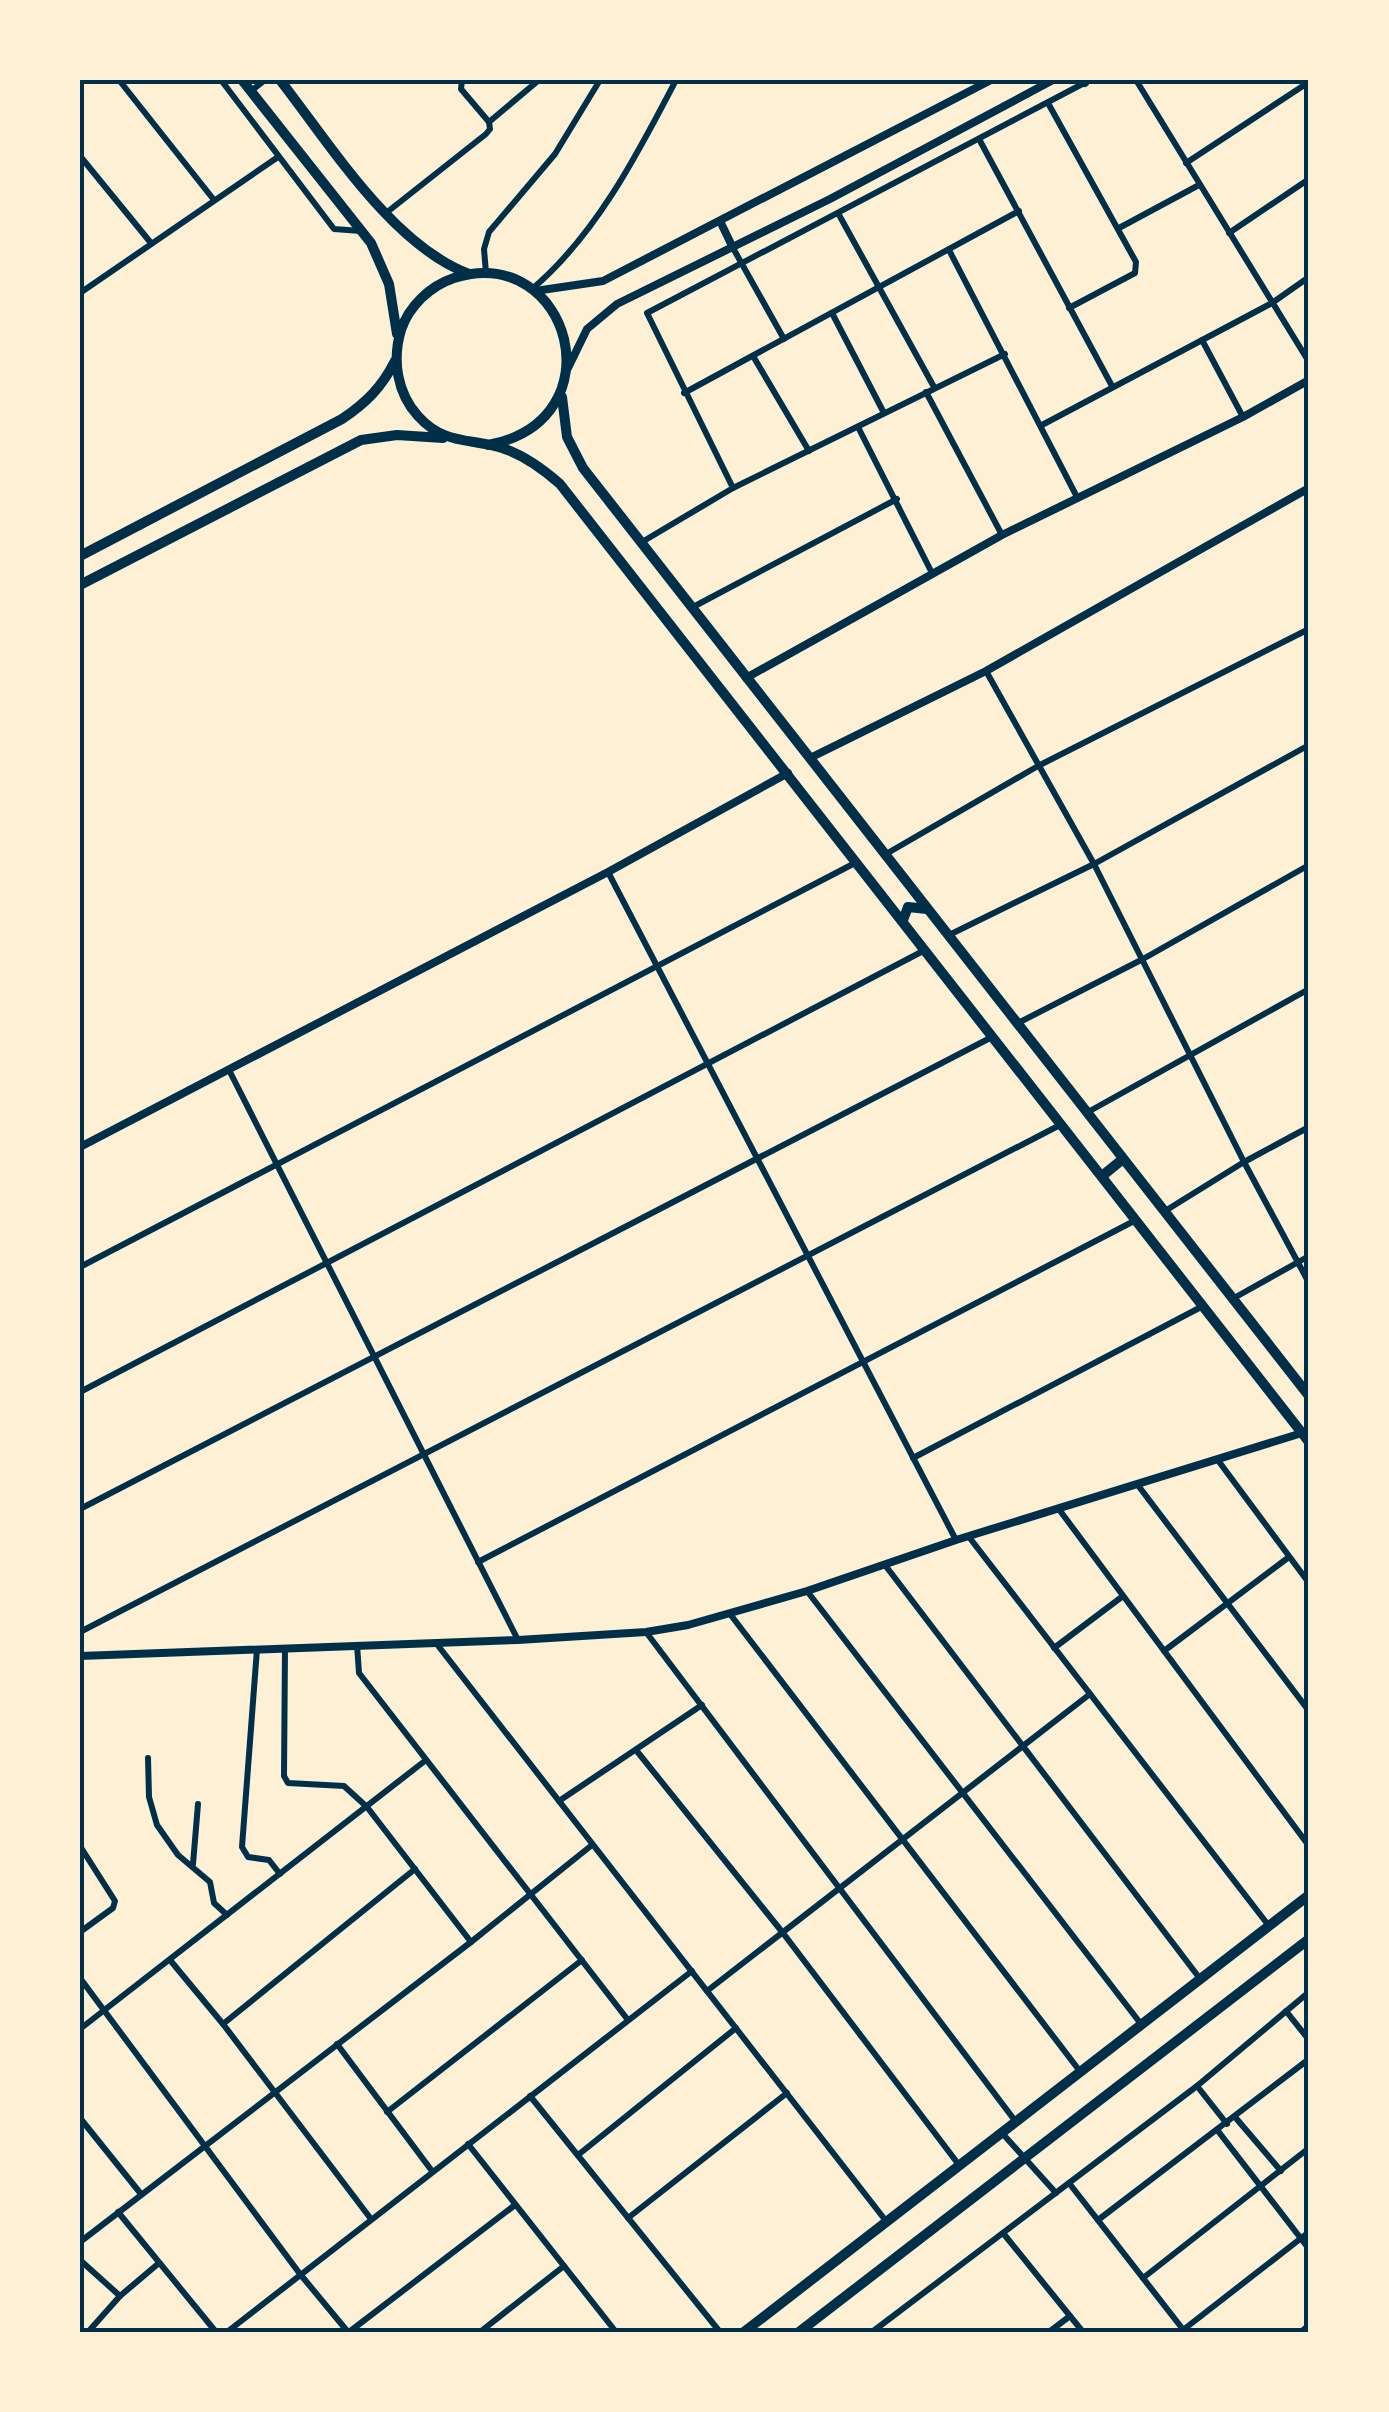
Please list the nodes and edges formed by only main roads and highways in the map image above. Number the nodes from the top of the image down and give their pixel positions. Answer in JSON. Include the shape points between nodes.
{"nodes":[{"id":1,"x":242,"y":80,"type":"edge"},
{"id":2,"x":280,"y":80,"type":"edge"},
{"id":3,"x":470,"y":274,"type":"junction"},
{"id":4,"x":398,"y":342,"type":"junction"},
{"id":5,"x":396,"y":360,"type":"junction"},
{"id":6,"x":562,"y":390,"type":"junction"},
{"id":7,"x":452,"y":440,"type":"junction"},
{"id":8,"x":488,"y":445,"type":"junction"},
{"id":9,"x":80,"y":556,"type":"edge"},
{"id":10,"x":80,"y":585,"type":"edge"},
{"id":11,"x":911,"y":888,"type":"junction"},
{"id":12,"x":893,"y":907,"type":"junction"},
{"id":13,"x":928,"y":910,"type":"junction"},
{"id":14,"x":903,"y":920,"type":"junction"},
{"id":15,"x":1124,"y":1159,"type":"junction"},
{"id":16,"x":1102,"y":1176,"type":"junction"},
{"id":17,"x":1309,"y":1396,"type":"edge"},
{"id":18,"x":1306,"y":1437,"type":"edge"},
{"id":19,"x":1309,"y":1895,"type":"edge"},
{"id":20,"x":1309,"y":1939,"type":"edge"},
{"id":21,"x":744,"y":2332,"type":"edge"},
{"id":22,"x":800,"y":2332,"type":"edge"}],
"edges":[{"from":1,"to":4,"type":"main road","via":[[362,231],[389,284]]},
{"from":2,"to":3,"type":"main road","via":[[386,213],[426,253]]},
{"from":3,"to":4,"type":"main road","via":[[415,304]]},
{"from":3,"to":6,"type":"main road","via":[[502,276],[547,303],[564,333],[568,368]]},
{"from":4,"to":5,"type":"main road"},
{"from":5,"to":7,"type":"main road","via":[[406,400]]},
{"from":5,"to":9,"type":"main road","via":[[371,398],[342,419]]},
{"from":6,"to":8,"type":"main road","via":[[540,422]]},
{"from":6,"to":11,"type":"main road","via":[[564,426],[576,458]]},
{"from":7,"to":8,"type":"main road"},
{"from":7,"to":10,"type":"main road","via":[[416,434],[361,440]]},
{"from":8,"to":12,"type":"main road","via":[[527,459],[560,484]]},
{"from":11,"to":12,"type":"main road","via":[[907,900]]},
{"from":11,"to":13,"type":"main road"},
{"from":12,"to":14,"type":"main road"},
{"from":13,"to":14,"type":"main road","via":[[908,906]]},
{"from":13,"to":15,"type":"main road"},
{"from":14,"to":16,"type":"main road"},
{"from":15,"to":16,"type":"main road"},
{"from":15,"to":17,"type":"main road"},
{"from":16,"to":18,"type":"main road"},
{"from":19,"to":21,"type":"main road"},
{"from":20,"to":22,"type":"main road"}]}
